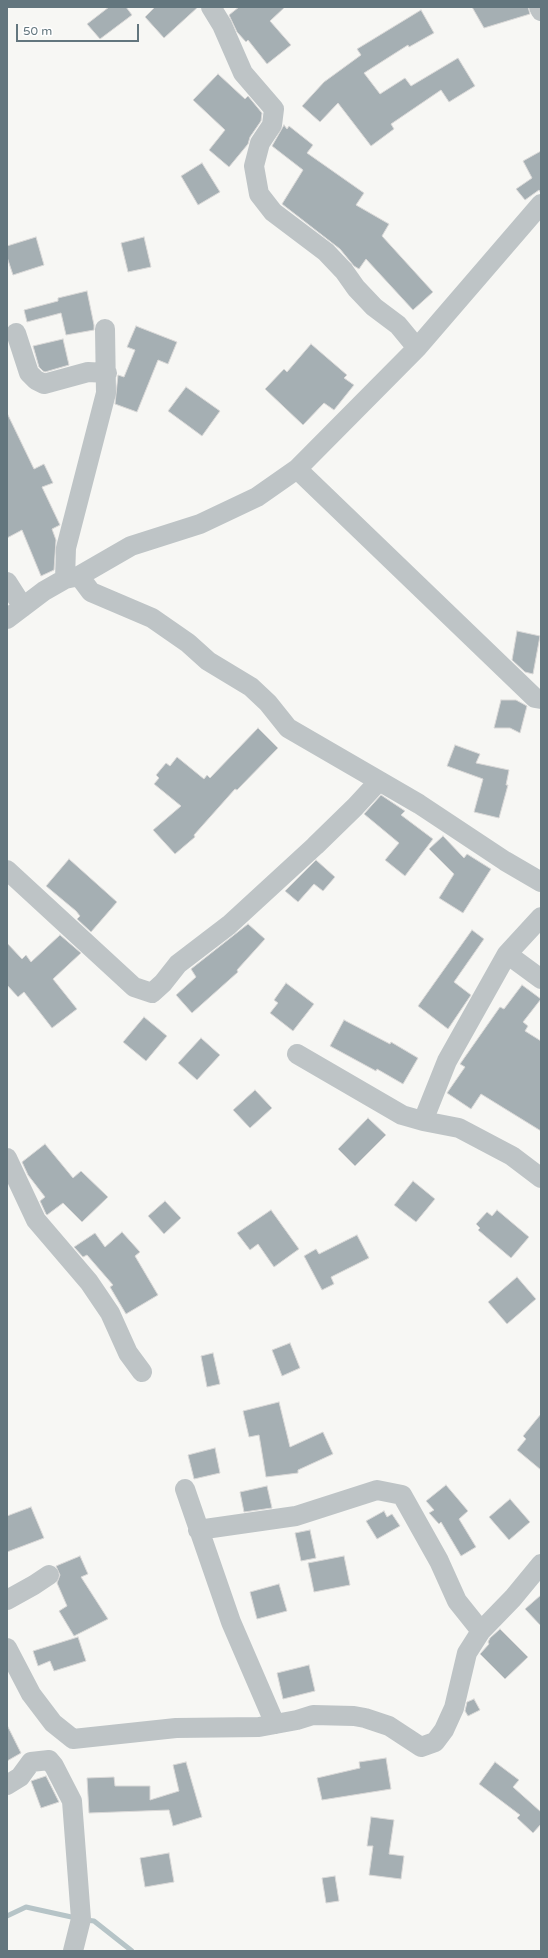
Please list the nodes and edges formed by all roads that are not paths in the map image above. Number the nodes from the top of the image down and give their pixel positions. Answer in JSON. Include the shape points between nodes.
{"nodes":[{"id":1,"x":211,"y":7,"type":"edge"},
{"id":2,"x":539,"y":7,"type":"edge"},
{"id":3,"x":541,"y":12,"type":"edge"},
{"id":4,"x":541,"y":204,"type":"edge"},
{"id":5,"x":105,"y":329,"type":"dead end"},
{"id":6,"x":16,"y":333,"type":"dead end"},
{"id":7,"x":417,"y":348,"type":"junction"},
{"id":8,"x":107,"y":374,"type":"junction"},
{"id":9,"x":297,"y":469,"type":"junction"},
{"id":10,"x":72,"y":578,"type":"junction"},
{"id":11,"x":7,"y":582,"type":"edge"},
{"id":12,"x":23,"y":607,"type":"junction"},
{"id":13,"x":7,"y":619,"type":"edge"},
{"id":14,"x":541,"y":699,"type":"edge"},
{"id":15,"x":379,"y":781,"type":"junction"},
{"id":16,"x":7,"y":870,"type":"edge"},
{"id":17,"x":541,"y":882,"type":"edge"},
{"id":18,"x":541,"y":917,"type":"edge"},
{"id":19,"x":507,"y":954,"type":"junction"},
{"id":20,"x":541,"y":979,"type":"edge"},
{"id":21,"x":297,"y":1054,"type":"dead end"},
{"id":22,"x":423,"y":1122,"type":"junction"},
{"id":23,"x":7,"y":1158,"type":"edge"},
{"id":24,"x":541,"y":1178,"type":"edge"},
{"id":25,"x":142,"y":1372,"type":"dead end"},
{"id":26,"x":185,"y":1489,"type":"dead end"},
{"id":27,"x":198,"y":1530,"type":"junction"},
{"id":28,"x":541,"y":1564,"type":"edge"},
{"id":29,"x":49,"y":1575,"type":"dead end"},
{"id":30,"x":7,"y":1600,"type":"edge"},
{"id":31,"x":481,"y":1631,"type":"junction"},
{"id":32,"x":7,"y":1648,"type":"edge"},
{"id":33,"x":275,"y":1724,"type":"junction"},
{"id":34,"x":7,"y":1785,"type":"edge"},
{"id":35,"x":73,"y":1951,"type":"edge"}],
"edges":[{"from":1,"to":7,"type":"street","via":[[244,73],[274,109],[272,125],[260,143],[254,166],[259,194],[273,212],[326,252],[374,307],[398,325]]},
{"from":2,"to":3,"type":"street"},
{"from":4,"to":7,"type":"street"},
{"from":5,"to":8,"type":"street"},
{"from":6,"to":8,"type":"street","via":[[29,373],[44,384],[88,372]]},
{"from":7,"to":9,"type":"street"},
{"from":8,"to":10,"type":"street","via":[[106,393],[66,548]]},
{"from":9,"to":10,"type":"street","via":[[257,497],[200,524],[131,546]]},
{"from":9,"to":14,"type":"street","via":[[535,698]]},
{"from":10,"to":12,"type":"street","via":[[44,592]]},
{"from":10,"to":15,"type":"street","via":[[91,592],[152,618],[188,643],[208,661],[251,687],[288,728]]},
{"from":11,"to":12,"type":"street"},
{"from":12,"to":13,"type":"street"},
{"from":15,"to":16,"type":"street","via":[[315,846],[229,925],[178,964],[152,993],[134,987]]},
{"from":15,"to":17,"type":"street"},
{"from":18,"to":19,"type":"street"},
{"from":19,"to":20,"type":"street"},
{"from":19,"to":22,"type":"street","via":[[448,1062]]},
{"from":21,"to":22,"type":"street","via":[[402,1115]]},
{"from":22,"to":24,"type":"street","via":[[459,1128],[512,1156]]},
{"from":23,"to":25,"type":"street","via":[[36,1220],[89,1282],[110,1313],[128,1353]]},
{"from":26,"to":27,"type":"street"},
{"from":27,"to":31,"type":"street","via":[[296,1516],[377,1490],[402,1495],[439,1561],[457,1602]]},
{"from":27,"to":33,"type":"street","via":[[231,1622]]},
{"from":28,"to":31,"type":"street"},
{"from":29,"to":30,"type":"street"},
{"from":31,"to":33,"type":"street","via":[[467,1653],[454,1708],[444,1730],[435,1742],[421,1747],[389,1726],[366,1718],[313,1716]]},
{"from":32,"to":33,"type":"street","via":[[31,1694],[53,1723],[73,1739],[176,1728],[259,1727]]},
{"from":34,"to":35,"type":"street","via":[[20,1777],[31,1762],[49,1760],[72,1801],[81,1918]]}]}
